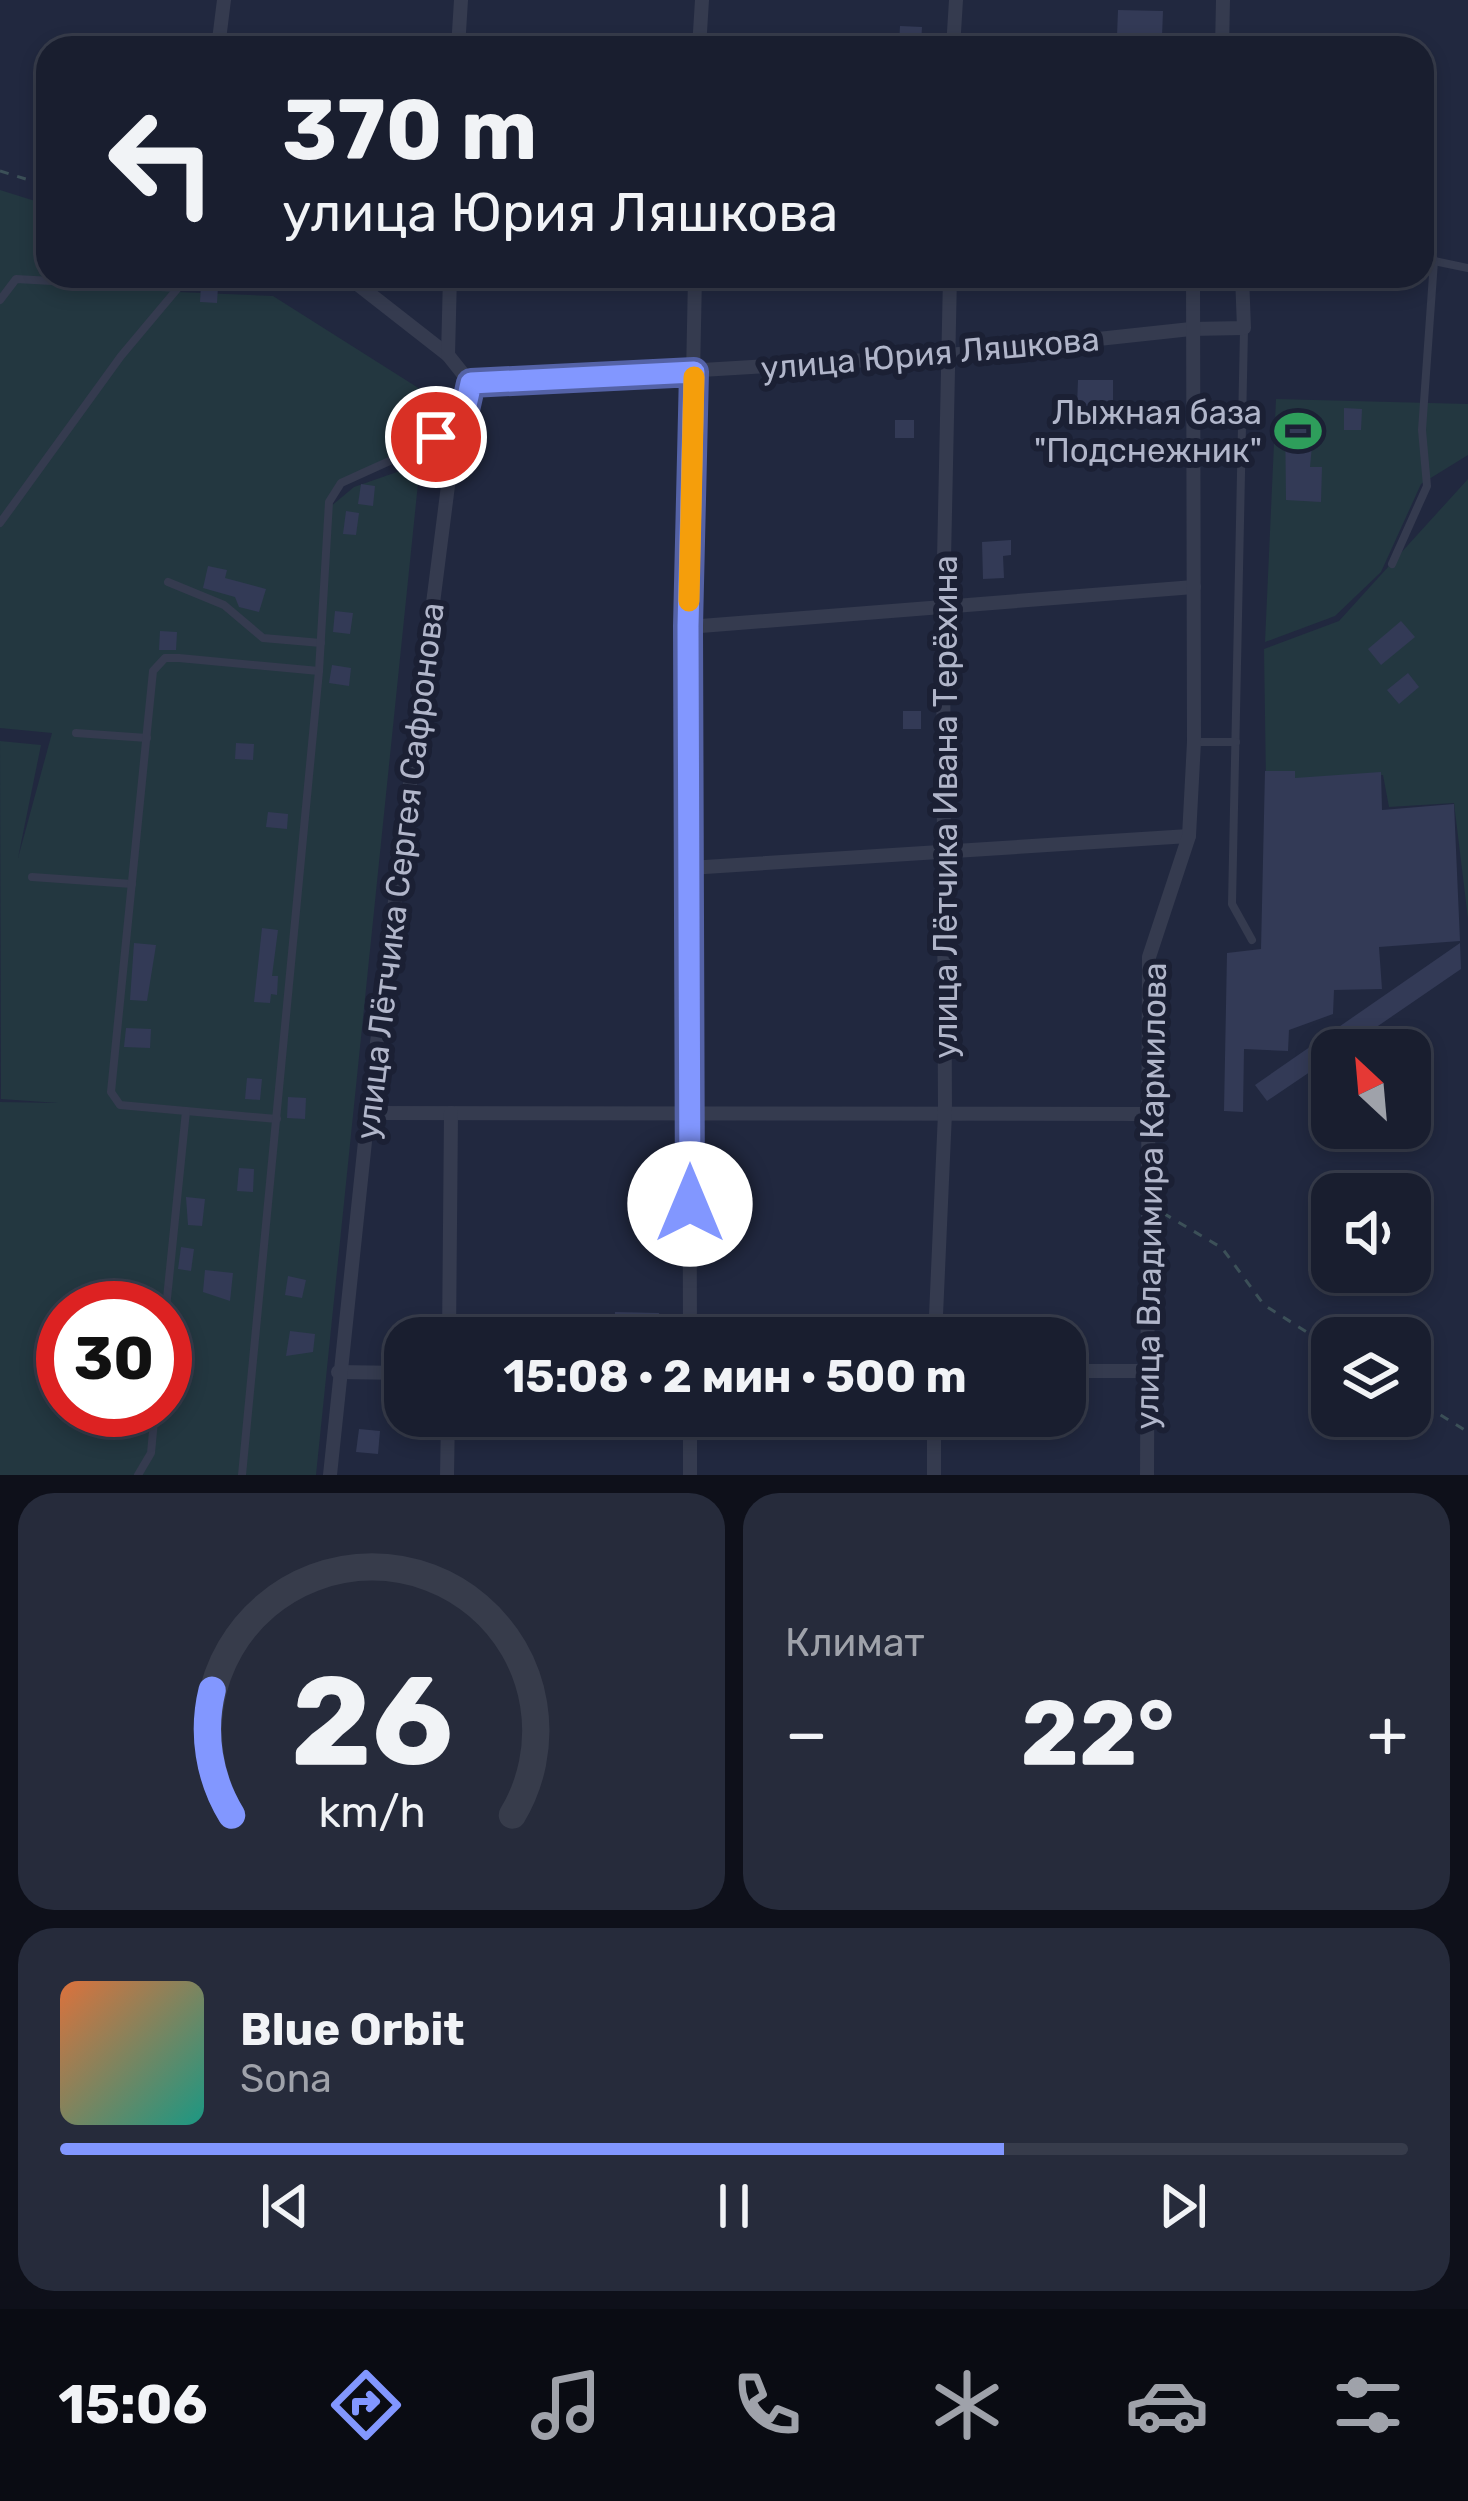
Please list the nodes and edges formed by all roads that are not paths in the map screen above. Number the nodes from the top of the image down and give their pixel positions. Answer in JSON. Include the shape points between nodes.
{"nodes":[{"id":1,"x":224,"y":0,"type":"edge"},
{"id":2,"x":461,"y":0,"type":"edge"},
{"id":3,"x":701,"y":0,"type":"edge"},
{"id":4,"x":956,"y":0,"type":"edge"},
{"id":5,"x":1223,"y":0,"type":"edge"},
{"id":6,"x":220,"y":36,"type":"edge"},
{"id":7,"x":459,"y":36,"type":"edge"},
{"id":8,"x":700,"y":36,"type":"edge"},
{"id":9,"x":954,"y":36,"type":"edge"},
{"id":10,"x":1222,"y":36,"type":"edge"},
{"id":11,"x":1434,"y":261,"type":"edge"},
{"id":12,"x":1468,"y":268,"type":"edge"},
{"id":13,"x":36,"y":280,"type":"edge"},
{"id":14,"x":178,"y":288,"type":"edge"},
{"id":15,"x":362,"y":288,"type":"edge"},
{"id":16,"x":450,"y":288,"type":"edge"},
{"id":17,"x":695,"y":288,"type":"edge"},
{"id":18,"x":950,"y":288,"type":"edge"},
{"id":19,"x":1193,"y":288,"type":"edge"},
{"id":20,"x":1242,"y":288,"type":"edge"},
{"id":21,"x":1432,"y":288,"type":"edge"},
{"id":22,"x":0,"y":300,"type":"edge"},
{"id":23,"x":1191,"y":328,"type":"junction"},
{"id":24,"x":1244,"y":328,"type":"junction"},
{"id":25,"x":448,"y":355,"type":"junction"},
{"id":26,"x":950,"y":355,"type":"junction"},
{"id":27,"x":694,"y":372,"type":"junction"},
{"id":28,"x":471,"y":383,"type":"junction"},
{"id":29,"x":465,"y":410,"type":"junction"},
{"id":30,"x":0,"y":523,"type":"edge"},
{"id":31,"x":1392,"y":564,"type":"dead end"},
{"id":32,"x":168,"y":582,"type":"dead end"},
{"id":33,"x":1194,"y":587,"type":"junction"},
{"id":34,"x":944,"y":607,"type":"junction"},
{"id":35,"x":688,"y":626,"type":"junction"},
{"id":36,"x":320,"y":643,"type":"junction"},
{"id":37,"x":319,"y":671,"type":"junction"},
{"id":38,"x":76,"y":733,"type":"dead end"},
{"id":39,"x":147,"y":738,"type":"junction"},
{"id":40,"x":1194,"y":742,"type":"junction"},
{"id":41,"x":1236,"y":742,"type":"junction"},
{"id":42,"x":1189,"y":836,"type":"junction"},
{"id":43,"x":943,"y":850,"type":"junction"},
{"id":44,"x":689,"y":868,"type":"junction"},
{"id":45,"x":32,"y":877,"type":"dead end"},
{"id":46,"x":132,"y":884,"type":"junction"},
{"id":47,"x":1252,"y":940,"type":"dead end"},
{"id":48,"x":186,"y":1111,"type":"junction"},
{"id":49,"x":368,"y":1112,"type":"junction"},
{"id":50,"x":451,"y":1113,"type":"junction"},
{"id":51,"x":945,"y":1113,"type":"junction"},
{"id":52,"x":691,"y":1114,"type":"junction"},
{"id":53,"x":1146,"y":1114,"type":"junction"},
{"id":54,"x":277,"y":1119,"type":"junction"},
{"id":55,"x":169,"y":1281,"type":"edge"},
{"id":56,"x":449,"y":1317,"type":"edge"},
{"id":57,"x":690,"y":1317,"type":"edge"},
{"id":58,"x":936,"y":1317,"type":"edge"},
{"id":59,"x":1086,"y":1371,"type":"edge"},
{"id":60,"x":1147,"y":1371,"type":"junction"},
{"id":61,"x":338,"y":1372,"type":"junction"},
{"id":62,"x":384,"y":1373,"type":"edge"},
{"id":63,"x":152,"y":1437,"type":"edge"},
{"id":64,"x":448,"y":1437,"type":"edge"},
{"id":65,"x":690,"y":1437,"type":"edge"},
{"id":66,"x":934,"y":1437,"type":"edge"},
{"id":67,"x":138,"y":1475,"type":"edge"},
{"id":68,"x":242,"y":1475,"type":"edge"},
{"id":69,"x":330,"y":1475,"type":"edge"},
{"id":70,"x":447,"y":1475,"type":"edge"},
{"id":71,"x":690,"y":1475,"type":"edge"},
{"id":72,"x":934,"y":1475,"type":"edge"},
{"id":73,"x":1147,"y":1475,"type":"edge"}],
"edges":[{"from":1,"to":6,"type":"street"},
{"from":2,"to":7,"type":"street"},
{"from":3,"to":8,"type":"street"},
{"from":4,"to":9,"type":"street"},
{"from":5,"to":10,"type":"street"},
{"from":11,"to":12,"type":"lane"},
{"from":13,"to":22,"type":"lane","via":[[16,279]]},
{"from":14,"to":30,"type":"lane"},
{"from":15,"to":25,"type":"street"},
{"from":16,"to":25,"type":"street"},
{"from":17,"to":27,"type":"street"},
{"from":18,"to":26,"type":"street","name":"улица Лётчика Ивана Терёхина"},
{"from":19,"to":23,"type":"street","name":"улица Владимира Кармилова"},
{"from":20,"to":24,"type":"street"},
{"from":21,"to":31,"type":"lane","via":[[1422,430],[1427,486]]},
{"from":23,"to":24,"type":"street","name":"улица Юрия Ляшкова"},
{"from":23,"to":26,"type":"street","name":"улица Юрия Ляшкова"},
{"from":23,"to":33,"type":"street","name":"улица Владимира Кармилова"},
{"from":24,"to":41,"type":"lane"},
{"from":25,"to":28,"type":"street"},
{"from":26,"to":27,"type":"street","name":"улица Юрия Ляшкова"},
{"from":26,"to":34,"type":"street","name":"улица Лётчика Ивана Терёхина"},
{"from":27,"to":28,"type":"street","name":"улица Юрия Ляшкова"},
{"from":27,"to":35,"type":"street"},
{"from":28,"to":29,"type":"street","name":"улица Лётчика Сергея Сафронова"},
{"from":29,"to":36,"type":"lane","via":[[427,444],[334,490]]},
{"from":29,"to":49,"type":"street","name":"улица Лётчика Сергея Сафронова","via":[[450,470]]},
{"from":32,"to":36,"type":"lane","via":[[224,605],[262,638]]},
{"from":33,"to":34,"type":"street"},
{"from":33,"to":40,"type":"street","name":"улица Владимира Кармилова"},
{"from":34,"to":35,"type":"street"},
{"from":34,"to":43,"type":"street","name":"улица Лётчика Ивана Терёхина"},
{"from":35,"to":44,"type":"street"},
{"from":36,"to":37,"type":"lane"},
{"from":37,"to":39,"type":"lane","via":[[165,658],[153,671]]},
{"from":37,"to":54,"type":"lane"},
{"from":38,"to":39,"type":"lane"},
{"from":39,"to":46,"type":"lane"},
{"from":40,"to":41,"type":"lane"},
{"from":40,"to":42,"type":"street","name":"улица Владимира Кармилова"},
{"from":41,"to":47,"type":"lane","via":[[1232,904]]},
{"from":42,"to":43,"type":"street"},
{"from":42,"to":53,"type":"street","name":"улица Владимира Кармилова","via":[[1149,957]]},
{"from":43,"to":44,"type":"street"},
{"from":43,"to":51,"type":"street","name":"улица Лётчика Ивана Терёхина"},
{"from":44,"to":52,"type":"street"},
{"from":45,"to":46,"type":"lane"},
{"from":46,"to":48,"type":"lane","via":[[112,1093],[120,1105]]},
{"from":48,"to":54,"type":"lane"},
{"from":48,"to":55,"type":"lane"},
{"from":49,"to":50,"type":"street"},
{"from":49,"to":61,"type":"street","name":"улица Лётчика Сергея Сафронова"},
{"from":50,"to":52,"type":"street"},
{"from":50,"to":56,"type":"street"},
{"from":51,"to":52,"type":"street"},
{"from":51,"to":53,"type":"street"},
{"from":51,"to":58,"type":"street","name":"улица Лётчика Ивана Терёхина"},
{"from":52,"to":57,"type":"street"},
{"from":53,"to":60,"type":"street","name":"улица Владимира Кармилова"},
{"from":54,"to":68,"type":"lane"},
{"from":59,"to":60,"type":"street"},
{"from":60,"to":73,"type":"street","name":"улица Владимира Кармилова"},
{"from":61,"to":62,"type":"street"},
{"from":61,"to":69,"type":"street","name":"улица Лётчика Сергея Сафронова"},
{"from":63,"to":67,"type":"lane"},
{"from":64,"to":70,"type":"street"},
{"from":65,"to":71,"type":"street"},
{"from":66,"to":72,"type":"street"}]}
